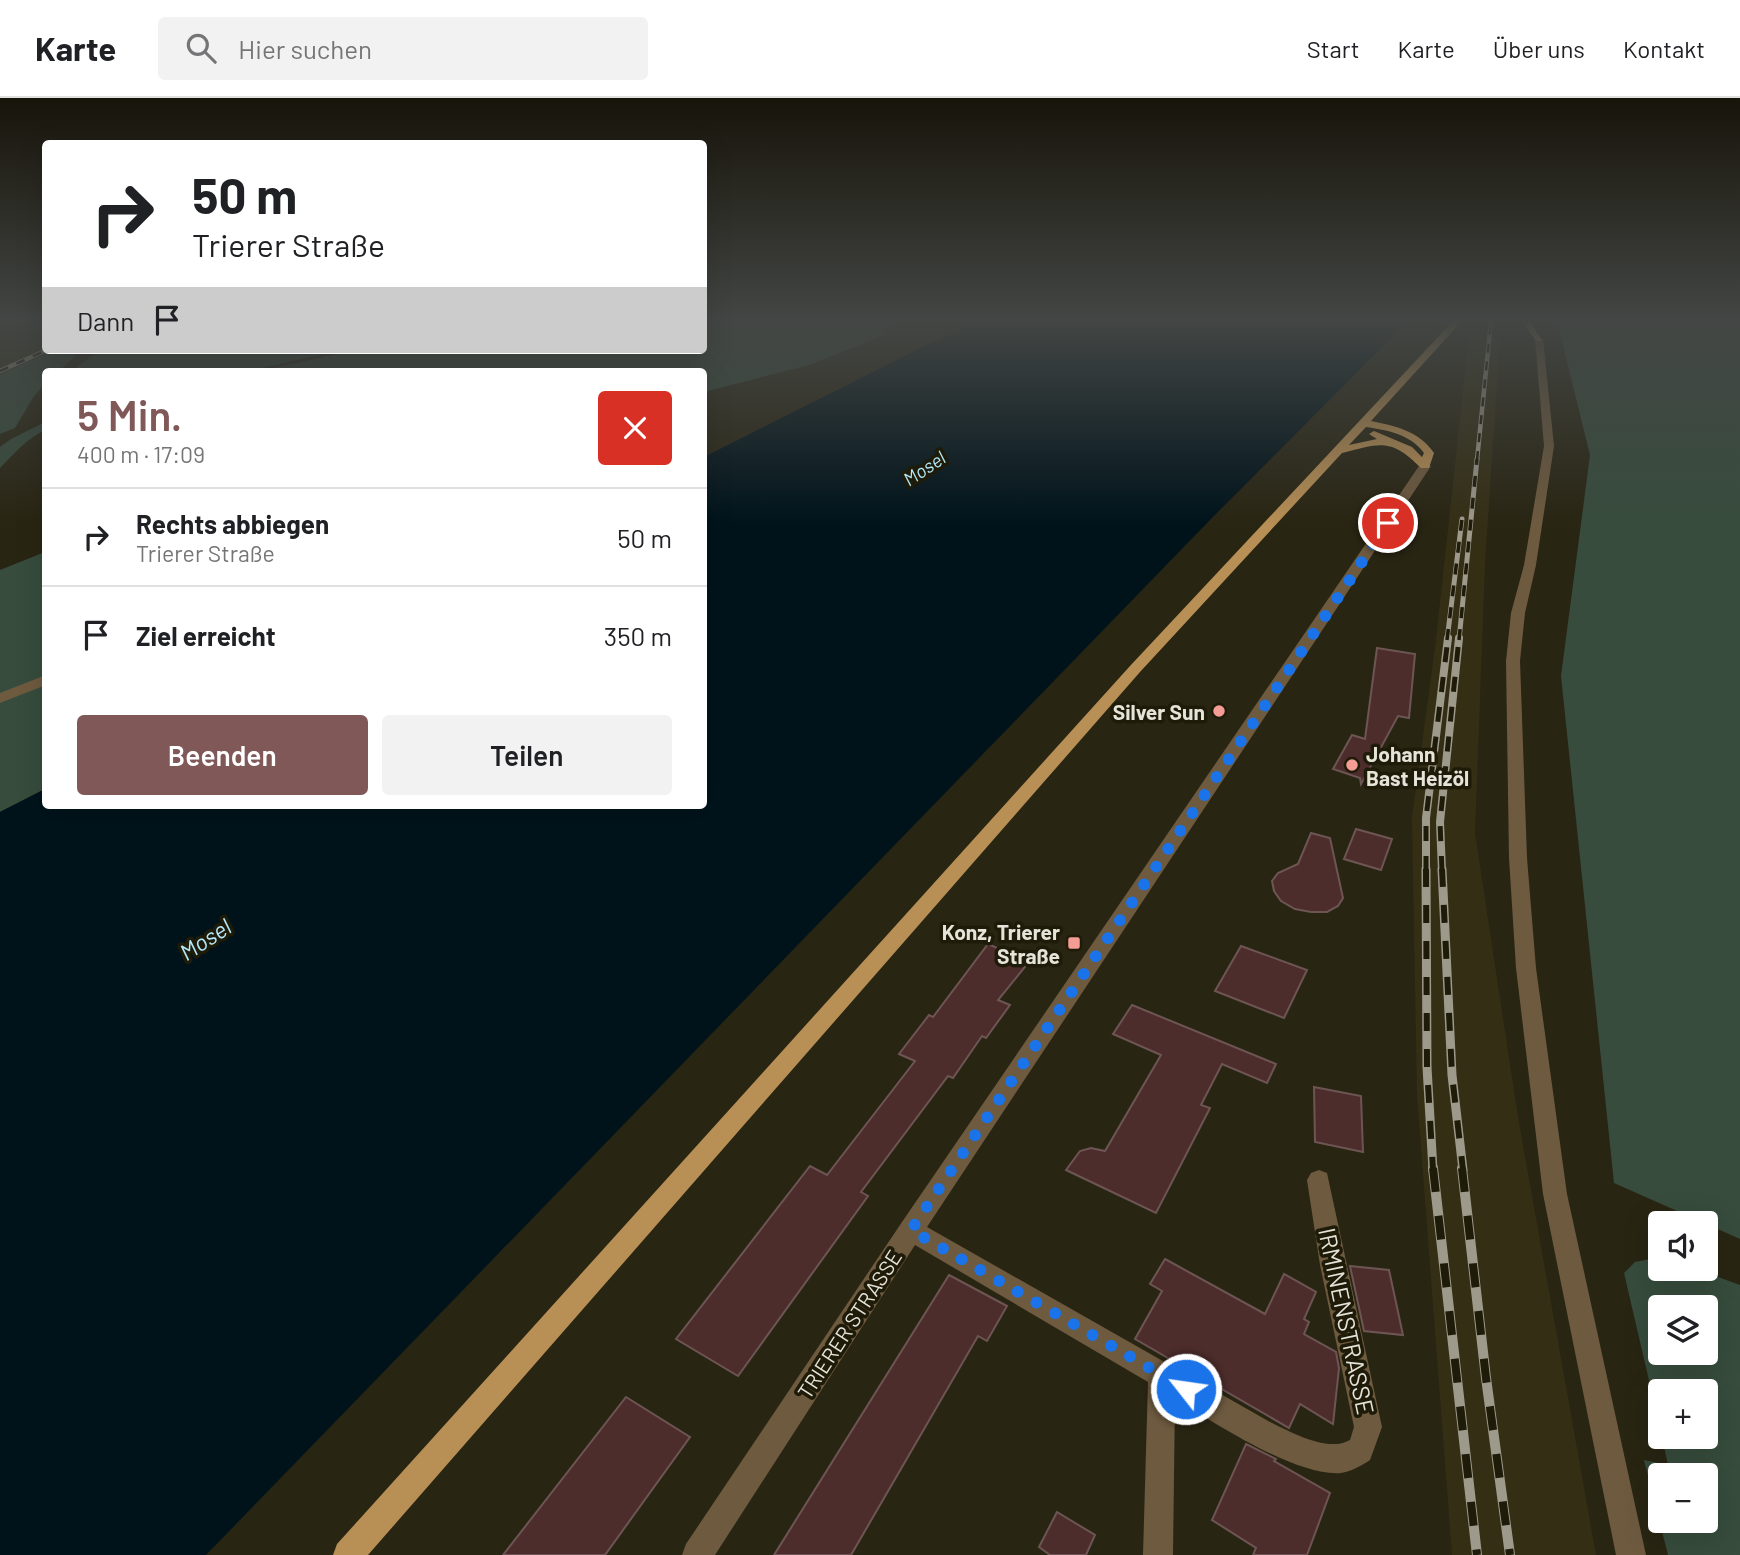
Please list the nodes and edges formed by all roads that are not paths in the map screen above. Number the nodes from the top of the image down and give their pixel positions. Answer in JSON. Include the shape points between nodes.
{"nodes":[{"id":1,"x":1394,"y":389,"type":"edge"},
{"id":2,"x":1545,"y":389,"type":"edge"},
{"id":3,"x":1360,"y":425,"type":"junction"},
{"id":4,"x":1401,"y":445,"type":"junction"},
{"id":5,"x":1336,"y":452,"type":"junction"},
{"id":6,"x":1425,"y":466,"type":"junction"},
{"id":7,"x":42,"y":681,"type":"edge"},
{"id":8,"x":0,"y":698,"type":"edge"},
{"id":9,"x":1319,"y":1180,"type":"dead end"},
{"id":10,"x":911,"y":1230,"type":"junction"},
{"id":11,"x":1162,"y":1375,"type":"junction"},
{"id":12,"x":348,"y":1555,"type":"edge"},
{"id":13,"x":697,"y":1555,"type":"edge"},
{"id":14,"x":1158,"y":1555,"type":"edge"},
{"id":15,"x":1631,"y":1555,"type":"edge"}],
"edges":[{"from":1,"to":3,"type":"main road"},
{"from":2,"to":15,"type":"street","via":[[1549,446],[1513,661],[1526,968],[1555,1194]]},
{"from":3,"to":4,"type":"main road"},
{"from":3,"to":5,"type":"main road"},
{"from":3,"to":6,"type":"main road","via":[[1405,432],[1424,444],[1429,453]]},
{"from":4,"to":5,"type":"main road","via":[[1373,442]]},
{"from":4,"to":6,"type":"main road"},
{"from":5,"to":12,"type":"main road","via":[[1135,669]]},
{"from":6,"to":10,"type":"street","name":"TRIERER STRASSE"},
{"from":7,"to":8,"type":"street"},
{"from":9,"to":11,"type":"street","name":"IRMINENSTRASSE","via":[[1368,1427],[1361,1451],[1351,1457],[1322,1458],[1283,1445]]},
{"from":10,"to":11,"type":"street","name":"IRMINENSTRASSE"},
{"from":10,"to":13,"type":"street","name":"TRIERER STRASSE"},
{"from":11,"to":14,"type":"street"}]}
